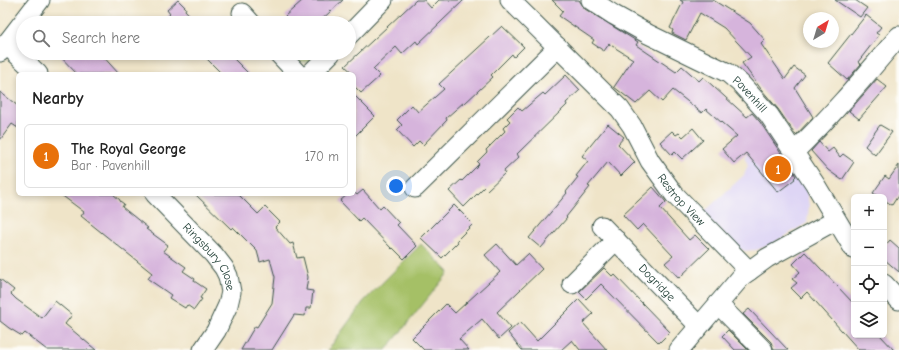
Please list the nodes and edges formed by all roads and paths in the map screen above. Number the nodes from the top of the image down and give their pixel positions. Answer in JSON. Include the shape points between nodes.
{"nodes":[{"id":1,"x":40,"y":0,"type":"edge"},
{"id":2,"x":383,"y":0,"type":"edge"},
{"id":3,"x":510,"y":0,"type":"edge"},
{"id":4,"x":592,"y":0,"type":"edge"},
{"id":5,"x":28,"y":16,"type":"edge"},
{"id":6,"x":356,"y":28,"type":"edge"},
{"id":7,"x":16,"y":31,"type":"edge"},
{"id":8,"x":899,"y":36,"type":"edge"},
{"id":9,"x":558,"y":47,"type":"junction"},
{"id":10,"x":3,"y":48,"type":"edge"},
{"id":11,"x":16,"y":58,"type":"edge"},
{"id":12,"x":19,"y":60,"type":"edge"},
{"id":13,"x":285,"y":60,"type":"edge"},
{"id":14,"x":324,"y":60,"type":"edge"},
{"id":15,"x":35,"y":72,"type":"edge"},
{"id":16,"x":296,"y":72,"type":"edge"},
{"id":17,"x":312,"y":72,"type":"edge"},
{"id":18,"x":794,"y":152,"type":"junction"},
{"id":19,"x":415,"y":188,"type":"dead end"},
{"id":20,"x":156,"y":196,"type":"edge"},
{"id":21,"x":836,"y":220,"type":"junction"},
{"id":22,"x":602,"y":226,"type":"dead end"},
{"id":23,"x":616,"y":240,"type":"junction"},
{"id":24,"x":851,"y":244,"type":"edge"},
{"id":25,"x":749,"y":271,"type":"junction"},
{"id":26,"x":572,"y":284,"type":"dead end"},
{"id":27,"x":887,"y":287,"type":"edge"},
{"id":28,"x":899,"y":300,"type":"edge"},
{"id":29,"x":718,"y":304,"type":"junction"},
{"id":30,"x":698,"y":326,"type":"junction"},
{"id":31,"x":203,"y":350,"type":"edge"},
{"id":32,"x":678,"y":350,"type":"edge"},
{"id":33,"x":763,"y":350,"type":"edge"}],
"edges":[{"from":1,"to":5,"type":"street"},
{"from":2,"to":6,"type":"street"},
{"from":3,"to":9,"type":"street","name":"Restrop View"},
{"from":4,"to":18,"type":"street","name":"Pavenhill","via":[[648,34],[728,73],[756,99]]},
{"from":7,"to":10,"type":"street"},
{"from":8,"to":18,"type":"street","via":[[851,93]]},
{"from":9,"to":19,"type":"street"},
{"from":9,"to":25,"type":"street","name":"Restrop View","via":[[620,109],[650,161],[674,194]]},
{"from":10,"to":11,"type":"street"},
{"from":12,"to":15,"type":"street"},
{"from":13,"to":16,"type":"street"},
{"from":14,"to":17,"type":"street"},
{"from":18,"to":21,"type":"street","name":"Pavenhill"},
{"from":20,"to":31,"type":"street","name":"Ringsbury Close","via":[[214,256],[228,276],[231,292],[228,305],[216,331]]},
{"from":21,"to":24,"type":"street","name":"Pavenhill"},
{"from":21,"to":25,"type":"street","via":[[767,258]]},
{"from":22,"to":23,"type":"street","name":"Dogridge"},
{"from":23,"to":26,"type":"street"},
{"from":23,"to":30,"type":"street","name":"Dogridge"},
{"from":25,"to":29,"type":"street"},
{"from":27,"to":28,"type":"street"},
{"from":29,"to":30,"type":"street"},
{"from":29,"to":33,"type":"street"},
{"from":30,"to":32,"type":"street"}]}
